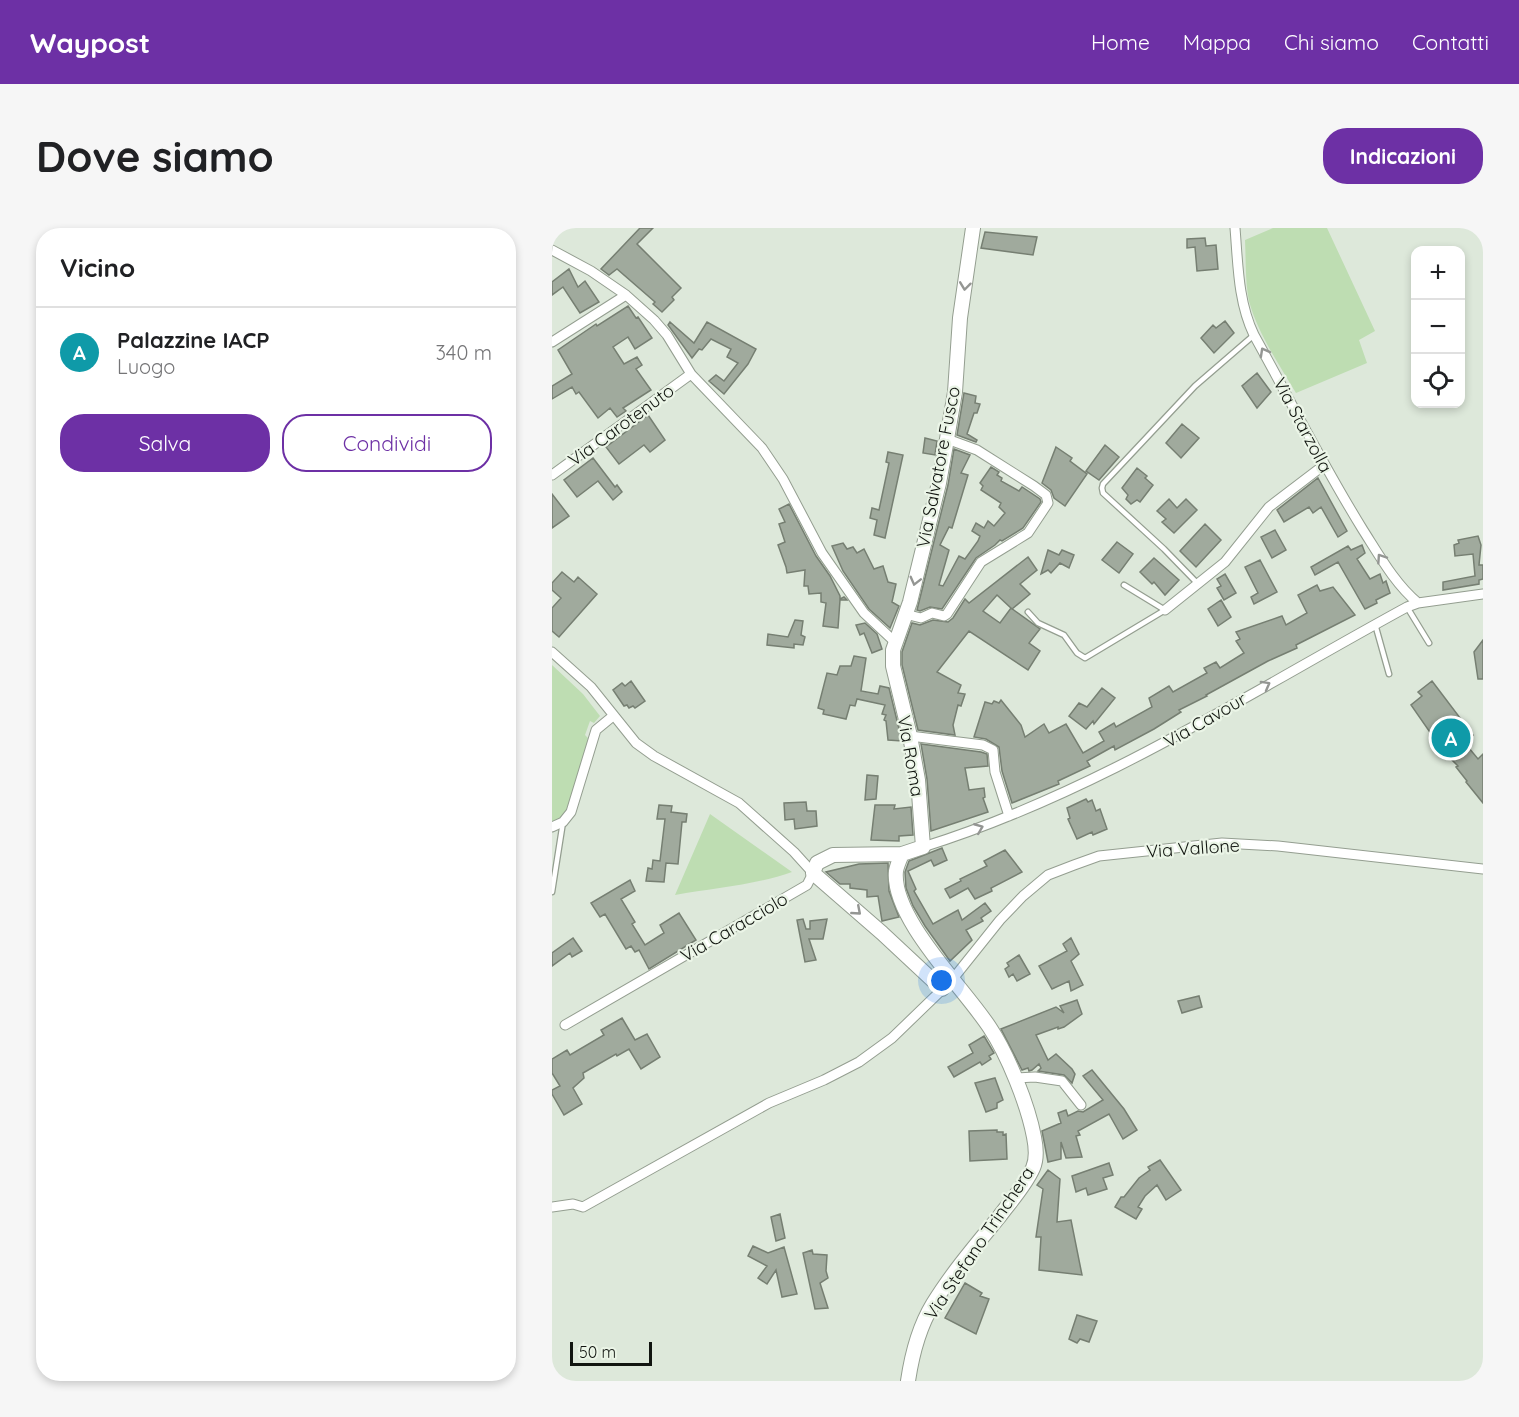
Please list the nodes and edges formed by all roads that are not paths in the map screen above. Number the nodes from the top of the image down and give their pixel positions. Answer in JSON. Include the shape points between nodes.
{"nodes":[{"id":1,"x":973,"y":228,"type":"edge"},
{"id":2,"x":1235,"y":228,"type":"edge"},
{"id":3,"x":552,"y":250,"type":"edge"},
{"id":4,"x":626,"y":295,"type":"junction"},
{"id":5,"x":1254,"y":334,"type":"junction"},
{"id":6,"x":552,"y":342,"type":"edge"},
{"id":7,"x":691,"y":374,"type":"junction"},
{"id":8,"x":947,"y":439,"type":"junction"},
{"id":9,"x":1324,"y":465,"type":"junction"},
{"id":10,"x":552,"y":475,"type":"edge"},
{"id":11,"x":1124,"y":585,"type":"dead end"},
{"id":12,"x":1198,"y":585,"type":"junction"},
{"id":13,"x":1483,"y":594,"type":"edge"},
{"id":14,"x":1418,"y":603,"type":"junction"},
{"id":15,"x":1407,"y":607,"type":"junction"},
{"id":16,"x":1166,"y":610,"type":"junction"},
{"id":17,"x":1028,"y":612,"type":"dead end"},
{"id":18,"x":905,"y":614,"type":"junction"},
{"id":19,"x":1375,"y":624,"type":"junction"},
{"id":20,"x":895,"y":642,"type":"junction"},
{"id":21,"x":1429,"y":643,"type":"dead end"},
{"id":22,"x":552,"y":652,"type":"edge"},
{"id":23,"x":893,"y":666,"type":"joint"},
{"id":24,"x":1389,"y":674,"type":"dead end"},
{"id":25,"x":613,"y":716,"type":"junction"},
{"id":26,"x":910,"y":736,"type":"junction"},
{"id":27,"x":1009,"y":816,"type":"junction"},
{"id":28,"x":563,"y":822,"type":"junction"},
{"id":29,"x":552,"y":827,"type":"edge"},
{"id":30,"x":923,"y":846,"type":"junction"},
{"id":31,"x":902,"y":854,"type":"junction"},
{"id":32,"x":1483,"y":869,"type":"edge"},
{"id":33,"x":813,"y":873,"type":"junction"},
{"id":34,"x":552,"y":892,"type":"edge"},
{"id":35,"x":947,"y":985,"type":"junction"},
{"id":36,"x":565,"y":1025,"type":"dead end"},
{"id":37,"x":1014,"y":1078,"type":"junction"},
{"id":38,"x":1081,"y":1105,"type":"dead end"},
{"id":39,"x":552,"y":1207,"type":"edge"},
{"id":40,"x":908,"y":1381,"type":"edge"}],
"edges":[{"from":1,"to":8,"type":"street","name":"Via Salvatore Fusco","one_way":true},
{"from":2,"to":5,"type":"street","name":"Via Starzolla","via":[[1241,294]]},
{"from":3,"to":4,"type":"street"},
{"from":4,"to":6,"type":"street"},
{"from":4,"to":7,"type":"street","via":[[667,335]]},
{"from":9,"to":5,"type":"street","name":"Via Starzolla","one_way":true},
{"from":5,"to":12,"type":"lane","via":[[1195,386],[1102,486],[1103,493]]},
{"from":7,"to":10,"type":"street","name":"Via Carotenuto"},
{"from":7,"to":20,"type":"street","via":[[762,448],[822,553],[864,613]]},
{"from":8,"to":18,"type":"street","name":"Via Salvatore Fusco","one_way":true},
{"from":8,"to":18,"type":"street","via":[[986,456],[1046,495],[1048,503],[1028,533],[981,562],[947,614],[932,613],[921,618]]},
{"from":9,"to":12,"type":"street","via":[[1269,507],[1225,562]]},
{"from":14,"to":9,"type":"street","name":"Via Starzolla","one_way":true,"via":[[1381,558]]},
{"from":11,"to":16,"type":"lane"},
{"from":12,"to":16,"type":"street"},
{"from":13,"to":14,"type":"street","name":"Via Cavour"},
{"from":14,"to":15,"type":"street","name":"Via Cavour"},
{"from":15,"to":19,"type":"street","name":"Via Cavour"},
{"from":15,"to":21,"type":"lane"},
{"from":16,"to":17,"type":"lane","via":[[1085,658],[1064,635],[1038,623]]},
{"from":18,"to":20,"type":"street","name":"Via Salvatore Fusco"},
{"from":19,"to":24,"type":"lane"},
{"from":27,"to":19,"type":"street","name":"Via Cavour","one_way":true,"via":[[1158,747]]},
{"from":20,"to":23,"type":"street","name":"Via Salvatore Fusco"},
{"from":22,"to":25,"type":"street","via":[[591,687]]},
{"from":23,"to":26,"type":"street","name":"Via Roma"},
{"from":25,"to":28,"type":"street","via":[[596,730],[576,802]]},
{"from":25,"to":33,"type":"street","via":[[644,750],[739,803]]},
{"from":26,"to":27,"type":"street","via":[[983,745],[993,750],[995,772]]},
{"from":26,"to":30,"type":"street","name":"Via Roma"},
{"from":30,"to":27,"type":"street","name":"Via Cavour","one_way":true},
{"from":28,"to":29,"type":"street"},
{"from":28,"to":34,"type":"lane"},
{"from":30,"to":31,"type":"street"},
{"from":31,"to":33,"type":"street","name":"Via Caracciolo","via":[[833,855],[817,863]]},
{"from":31,"to":35,"type":"street","name":"Via Stefano Trinchera","via":[[896,870],[901,899]]},
{"from":32,"to":35,"type":"street","name":"Via Vallone","via":[[1222,843],[1099,856],[1048,875],[1023,896]]},
{"from":33,"to":35,"type":"street","one_way":true},
{"from":33,"to":36,"type":"street","name":"Via Caracciolo","via":[[807,885]]},
{"from":35,"to":37,"type":"street","name":"Via Stefano Trinchera","via":[[964,992],[991,1029]]},
{"from":35,"to":39,"type":"street","name":"Via Vallone","via":[[892,1038],[859,1062],[769,1102],[583,1207]]},
{"from":37,"to":38,"type":"street","via":[[1062,1081]]},
{"from":37,"to":40,"type":"street","name":"Via Stefano Trinchera","via":[[1034,1135],[1032,1169],[933,1304],[917,1340]]}]}
